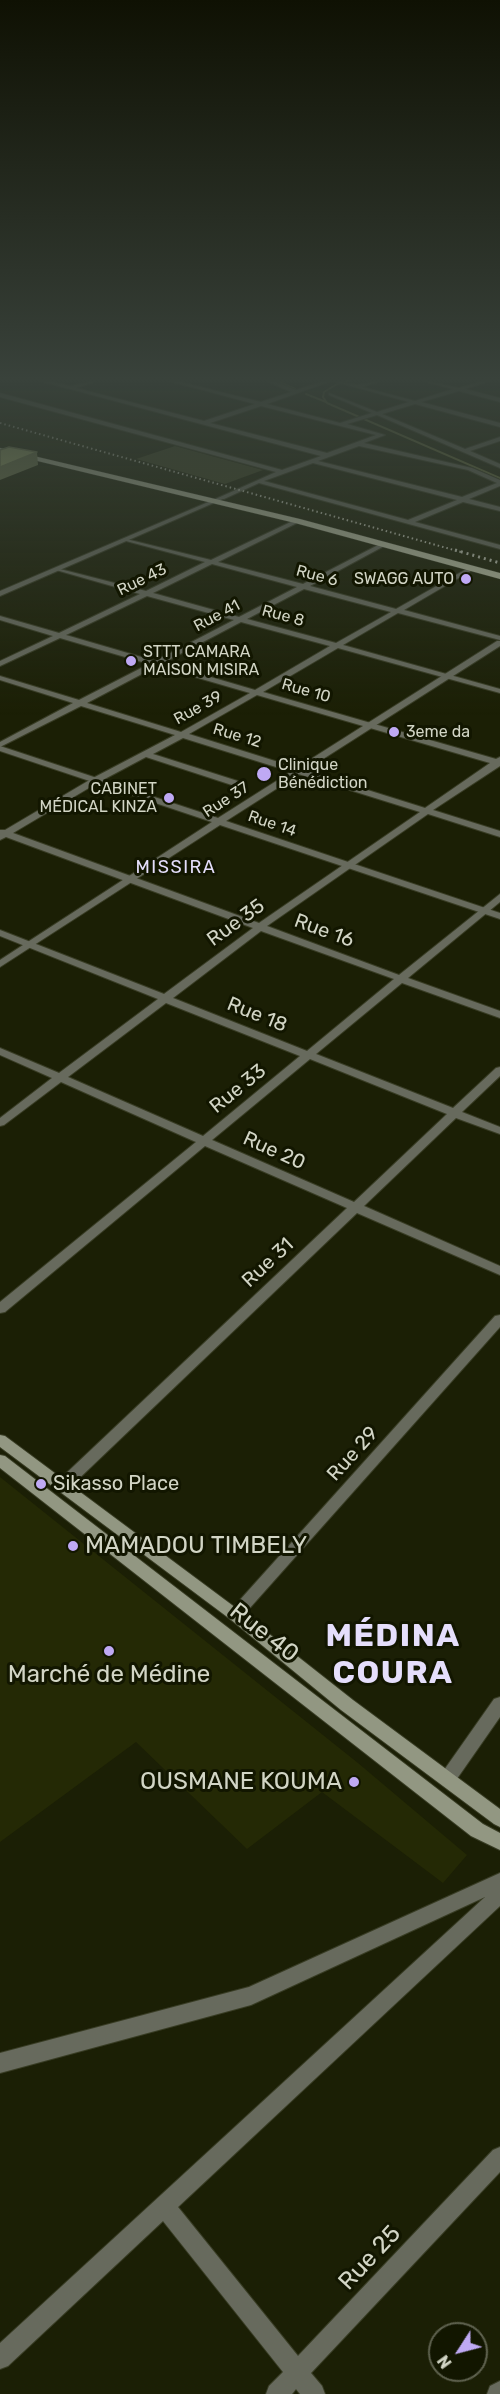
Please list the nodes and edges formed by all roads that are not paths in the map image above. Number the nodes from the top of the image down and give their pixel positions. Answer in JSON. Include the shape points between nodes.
{"nodes":[{"id":1,"x":174,"y":493,"type":"edge"},
{"id":2,"x":200,"y":493,"type":"edge"},
{"id":3,"x":233,"y":493,"type":"edge"},
{"id":4,"x":301,"y":493,"type":"edge"},
{"id":5,"x":436,"y":493,"type":"edge"},
{"id":6,"x":479,"y":493,"type":"edge"},
{"id":7,"x":222,"y":498,"type":"junction"},
{"id":8,"x":464,"y":500,"type":"junction"},
{"id":9,"x":212,"y":502,"type":"junction"},
{"id":10,"x":500,"y":509,"type":"edge"},
{"id":11,"x":297,"y":521,"type":"junction"},
{"id":12,"x":409,"y":522,"type":"junction"},
{"id":13,"x":128,"y":540,"type":"junction"},
{"id":14,"x":384,"y":544,"type":"junction"},
{"id":15,"x":500,"y":547,"type":"edge"},
{"id":16,"x":212,"y":562,"type":"junction"},
{"id":17,"x":472,"y":568,"type":"junction"},
{"id":18,"x":58,"y":569,"type":"junction"},
{"id":19,"x":500,"y":571,"type":"edge"},
{"id":20,"x":500,"y":576,"type":"edge"},
{"id":21,"x":303,"y":586,"type":"junction"},
{"id":22,"x":0,"y":594,"type":"edge"},
{"id":23,"x":146,"y":594,"type":"junction"},
{"id":24,"x":397,"y":611,"type":"junction"},
{"id":25,"x":0,"y":618,"type":"edge"},
{"id":26,"x":240,"y":620,"type":"junction"},
{"id":27,"x":59,"y":635,"type":"junction"},
{"id":28,"x":500,"y":638,"type":"edge"},
{"id":29,"x":500,"y":643,"type":"edge"},
{"id":30,"x":337,"y":646,"type":"junction"},
{"id":31,"x":156,"y":663,"type":"junction"},
{"id":32,"x":0,"y":664,"type":"edge"},
{"id":33,"x":446,"y":676,"type":"junction"},
{"id":34,"x":0,"y":678,"type":"edge"},
{"id":35,"x":500,"y":692,"type":"edge"},
{"id":36,"x":256,"y":693,"type":"junction"},
{"id":37,"x":80,"y":703,"type":"junction"},
{"id":38,"x":369,"y":725,"type":"junction"},
{"id":39,"x":182,"y":735,"type":"junction"},
{"id":40,"x":0,"y":746,"type":"edge"},
{"id":41,"x":145,"y":754,"type":"junction"},
{"id":42,"x":499,"y":762,"type":"edge"},
{"id":43,"x":297,"y":771,"type":"junction"},
{"id":44,"x":96,"y":780,"type":"junction"},
{"id":45,"x":241,"y":785,"type":"dead end"},
{"id":46,"x":428,"y":811,"type":"junction"},
{"id":47,"x":220,"y":822,"type":"junction"},
{"id":48,"x":2,"y":834,"type":"edge"},
{"id":49,"x":500,"y":834,"type":"edge"},
{"id":50,"x":348,"y":865,"type":"junction"},
{"id":51,"x":130,"y":879,"type":"junction"},
{"id":52,"x":500,"y":897,"type":"edge"},
{"id":53,"x":484,"y":911,"type":"junction"},
{"id":54,"x":500,"y":916,"type":"edge"},
{"id":55,"x":260,"y":927,"type":"junction"},
{"id":56,"x":0,"y":933,"type":"edge"},
{"id":57,"x":29,"y":945,"type":"junction"},
{"id":58,"x":0,"y":964,"type":"edge"},
{"id":59,"x":401,"y":979,"type":"junction"},
{"id":60,"x":164,"y":998,"type":"junction"},
{"id":61,"x":500,"y":1015,"type":"edge"},
{"id":62,"x":0,"y":1051,"type":"edge"},
{"id":63,"x":308,"y":1055,"type":"junction"},
{"id":64,"x":500,"y":1070,"type":"edge"},
{"id":65,"x":59,"y":1077,"type":"junction"},
{"id":66,"x":455,"y":1113,"type":"junction"},
{"id":67,"x":0,"y":1124,"type":"edge"},
{"id":68,"x":500,"y":1131,"type":"edge"},
{"id":69,"x":203,"y":1141,"type":"junction"},
{"id":70,"x":355,"y":1208,"type":"junction"},
{"id":71,"x":500,"y":1271,"type":"edge"},
{"id":72,"x":0,"y":1310,"type":"edge"},
{"id":73,"x":500,"y":1319,"type":"edge"},
{"id":74,"x":0,"y":1440,"type":"edge"},
{"id":75,"x":0,"y":1460,"type":"edge"},
{"id":76,"x":63,"y":1485,"type":"junction"},
{"id":77,"x":235,"y":1615,"type":"junction"},
{"id":78,"x":500,"y":1704,"type":"edge"},
{"id":79,"x":448,"y":1778,"type":"junction"},
{"id":80,"x":500,"y":1819,"type":"edge"},
{"id":81,"x":500,"y":1842,"type":"edge"},
{"id":82,"x":500,"y":1881,"type":"edge"},
{"id":83,"x":500,"y":1888,"type":"edge"},
{"id":84,"x":0,"y":2063,"type":"edge"},
{"id":85,"x":500,"y":2157,"type":"edge"},
{"id":86,"x":165,"y":2207,"type":"junction"},
{"id":87,"x":0,"y":2358,"type":"edge"},
{"id":88,"x":296,"y":2374,"type":"junction"},
{"id":89,"x":277,"y":2394,"type":"edge"},
{"id":90,"x":314,"y":2394,"type":"edge"}],
"edges":[{"from":1,"to":9,"type":"main road"},
{"from":2,"to":7,"type":"main road"},
{"from":3,"to":7,"type":"street"},
{"from":4,"to":12,"type":"street"},
{"from":5,"to":8,"type":"street"},
{"from":6,"to":8,"type":"street"},
{"from":7,"to":9,"type":"street"},
{"from":7,"to":19,"type":"main road"},
{"from":8,"to":10,"type":"street"},
{"from":8,"to":12,"type":"street"},
{"from":9,"to":11,"type":"main road"},
{"from":9,"to":13,"type":"street"},
{"from":11,"to":14,"type":"main road"},
{"from":11,"to":16,"type":"street","name":"Rue 43"},
{"from":12,"to":15,"type":"street"},
{"from":13,"to":16,"type":"street","name":"Rue 6"},
{"from":13,"to":18,"type":"street"},
{"from":14,"to":17,"type":"main road"},
{"from":14,"to":21,"type":"street","name":"Rue 41"},
{"from":16,"to":21,"type":"street","name":"Rue 6"},
{"from":16,"to":23,"type":"street","name":"Rue 43"},
{"from":17,"to":20,"type":"main road"},
{"from":17,"to":24,"type":"street","name":"Rue 39"},
{"from":18,"to":22,"type":"street"},
{"from":18,"to":23,"type":"street","name":"Rue 8"},
{"from":21,"to":24,"type":"street","name":"Rue 6"},
{"from":21,"to":26,"type":"street","name":"Rue 41"},
{"from":23,"to":26,"type":"street","name":"Rue 8"},
{"from":23,"to":27,"type":"street","name":"Rue 43"},
{"from":24,"to":28,"type":"street","name":"Rue 6"},
{"from":24,"to":30,"type":"street","name":"Rue 39"},
{"from":25,"to":27,"type":"street","name":"Rue 10"},
{"from":26,"to":30,"type":"street","name":"Rue 8"},
{"from":26,"to":31,"type":"street","name":"Rue 41"},
{"from":27,"to":31,"type":"street","name":"Rue 10"},
{"from":27,"to":32,"type":"street","name":"Rue 43"},
{"from":29,"to":33,"type":"street","name":"Rue 37"},
{"from":30,"to":33,"type":"street","name":"Rue 8"},
{"from":30,"to":36,"type":"street","name":"Rue 39"},
{"from":31,"to":36,"type":"street","name":"Rue 10"},
{"from":31,"to":37,"type":"street","name":"Rue 41"},
{"from":33,"to":35,"type":"street","name":"Rue 8"},
{"from":33,"to":38,"type":"street","name":"Rue 37"},
{"from":34,"to":37,"type":"street","name":"Rue 12"},
{"from":36,"to":38,"type":"street","name":"Rue 10"},
{"from":36,"to":39,"type":"street","name":"Rue 39"},
{"from":37,"to":39,"type":"street","name":"Rue 12"},
{"from":37,"to":40,"type":"street","name":"Rue 41"},
{"from":38,"to":42,"type":"street","name":"Rue 10"},
{"from":38,"to":43,"type":"street","name":"Rue 37"},
{"from":39,"to":41,"type":"street","name":"Rue 39"},
{"from":39,"to":43,"type":"street","name":"Rue 12"},
{"from":40,"to":44,"type":"street","name":"Rue 14"},
{"from":41,"to":44,"type":"street","name":"Rue 39"},
{"from":41,"to":45,"type":"street"},
{"from":42,"to":46,"type":"street","name":"Rue 35"},
{"from":43,"to":46,"type":"street","name":"Rue 12"},
{"from":43,"to":47,"type":"street","name":"Rue 37"},
{"from":44,"to":47,"type":"street","name":"Rue 14"},
{"from":44,"to":48,"type":"street","name":"Rue 39"},
{"from":46,"to":49,"type":"street","name":"Rue 12"},
{"from":46,"to":50,"type":"street","name":"Rue 35"},
{"from":47,"to":50,"type":"street","name":"Rue 14"},
{"from":47,"to":51,"type":"street","name":"Rue 37"},
{"from":48,"to":51,"type":"street","name":"Rue 16"},
{"from":50,"to":53,"type":"street","name":"Rue 14"},
{"from":50,"to":55,"type":"street","name":"Rue 35"},
{"from":51,"to":55,"type":"street","name":"Rue 16"},
{"from":51,"to":57,"type":"street","name":"Rue 37"},
{"from":52,"to":53,"type":"street","name":"Rue 33"},
{"from":53,"to":54,"type":"street","name":"Rue 14"},
{"from":53,"to":59,"type":"street","name":"Rue 33"},
{"from":55,"to":59,"type":"street","name":"Rue 16"},
{"from":55,"to":60,"type":"street","name":"Rue 35"},
{"from":56,"to":57,"type":"street","name":"Rue 18"},
{"from":57,"to":58,"type":"street","name":"Rue 37"},
{"from":57,"to":60,"type":"street","name":"Rue 18"},
{"from":59,"to":61,"type":"street","name":"Rue 16"},
{"from":59,"to":63,"type":"street","name":"Rue 33"},
{"from":60,"to":63,"type":"street","name":"Rue 18"},
{"from":60,"to":65,"type":"street","name":"Rue 35"},
{"from":62,"to":65,"type":"street","name":"Rue 20"},
{"from":63,"to":66,"type":"street","name":"Rue 18"},
{"from":63,"to":69,"type":"street","name":"Rue 33"},
{"from":64,"to":66,"type":"street","name":"Rue 31"},
{"from":65,"to":67,"type":"street","name":"Rue 35"},
{"from":65,"to":69,"type":"street","name":"Rue 20"},
{"from":66,"to":68,"type":"street","name":"Rue 18"},
{"from":66,"to":70,"type":"street","name":"Rue 31"},
{"from":69,"to":70,"type":"street","name":"Rue 20"},
{"from":69,"to":72,"type":"street","name":"Rue 33"},
{"from":70,"to":71,"type":"street","name":"Rue 20"},
{"from":70,"to":76,"type":"street","name":"Rue 31"},
{"from":73,"to":77,"type":"street","name":"Rue 29"},
{"from":74,"to":76,"type":"main road","name":"Rue 40"},
{"from":75,"to":81,"type":"main road","name":"Rue 40","via":[[477,1830]]},
{"from":76,"to":77,"type":"main road","name":"Rue 40"},
{"from":77,"to":79,"type":"main road","name":"Rue 40","via":[[347,1705]]},
{"from":78,"to":79,"type":"street"},
{"from":79,"to":80,"type":"main road","name":"Rue 40"},
{"from":82,"to":84,"type":"street","via":[[251,1996]]},
{"from":83,"to":86,"type":"street","via":[[494,1900]]},
{"from":85,"to":88,"type":"street","name":"Rue 25"},
{"from":86,"to":87,"type":"street"},
{"from":86,"to":88,"type":"street"},
{"from":88,"to":89,"type":"street","name":"Rue 25"},
{"from":88,"to":90,"type":"street"}]}
